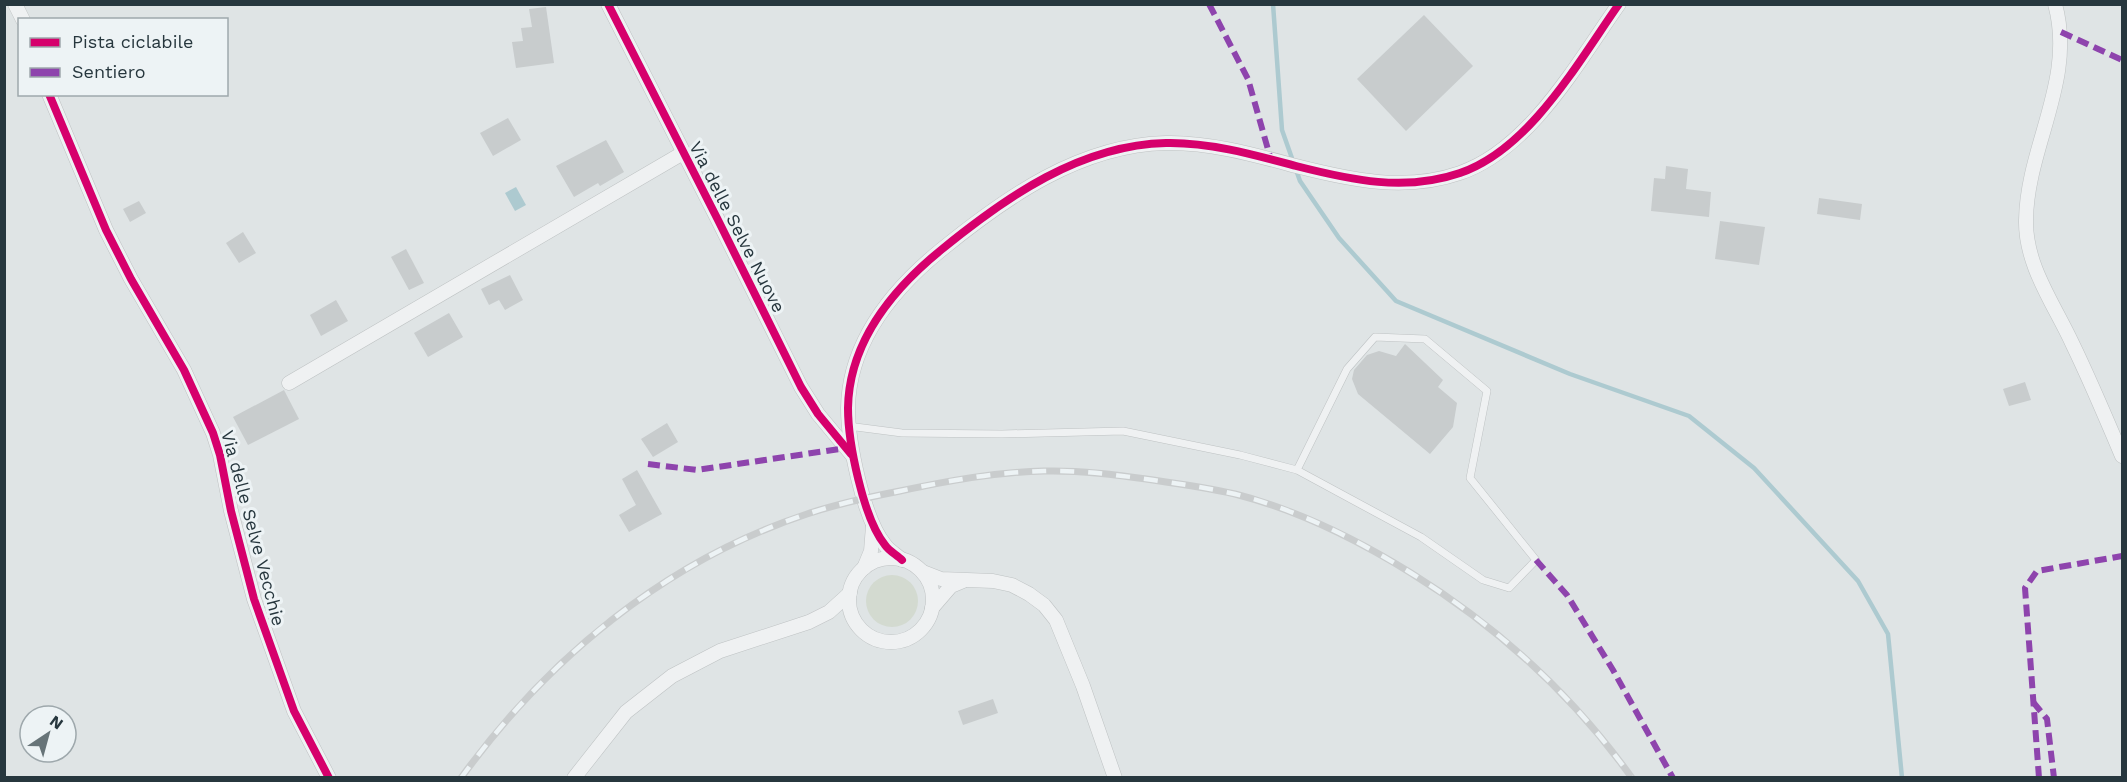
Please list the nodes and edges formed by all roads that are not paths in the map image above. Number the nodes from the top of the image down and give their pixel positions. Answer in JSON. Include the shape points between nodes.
{"nodes":[{"id":1,"x":15,"y":4,"type":"edge"},
{"id":2,"x":608,"y":4,"type":"edge"},
{"id":3,"x":1620,"y":4,"type":"edge"},
{"id":4,"x":2055,"y":4,"type":"edge"},
{"id":5,"x":22,"y":18,"type":"edge"},
{"id":6,"x":50,"y":96,"type":"edge"},
{"id":7,"x":683,"y":153,"type":"junction"},
{"id":8,"x":289,"y":383,"type":"dead end"},
{"id":9,"x":848,"y":426,"type":"junction"},
{"id":10,"x":852,"y":455,"type":"junction"},
{"id":11,"x":2122,"y":456,"type":"edge"},
{"id":12,"x":1297,"y":470,"type":"junction"},
{"id":13,"x":873,"y":526,"type":"junction"},
{"id":14,"x":902,"y":560,"type":"junction"},
{"id":15,"x":864,"y":568,"type":"junction"},
{"id":16,"x":923,"y":572,"type":"junction"},
{"id":17,"x":963,"y":581,"type":"junction"},
{"id":18,"x":850,"y":593,"type":"junction"},
{"id":19,"x":933,"y":608,"type":"junction"},
{"id":20,"x":853,"y":617,"type":"junction"},
{"id":21,"x":809,"y":622,"type":"junction"},
{"id":22,"x":329,"y":777,"type":"edge"},
{"id":23,"x":574,"y":777,"type":"edge"},
{"id":24,"x":1115,"y":777,"type":"edge"}],
"edges":[{"from":1,"to":5,"type":"street"},
{"from":2,"to":7,"type":"street","name":"Via delle Selve Nuove"},
{"from":3,"to":9,"type":"street","via":[[1538,116],[1507,147],[1478,166],[1446,177],[1399,183],[1363,182],[1191,144],[1165,143],[1082,161],[1049,176],[980,218],[922,265],[888,301],[856,362],[849,391]]},
{"from":4,"to":11,"type":"street","via":[[2061,58],[2031,182],[2026,235],[2040,279],[2073,343]]},
{"from":6,"to":22,"type":"street","name":"Via delle Selve Vecchie","via":[[106,230],[184,370],[213,434],[254,599],[294,711]]},
{"from":7,"to":8,"type":"street","name":"Via delle Selve Nuove"},
{"from":7,"to":10,"type":"street","name":"Via delle Selve Nuove","via":[[801,387]]},
{"from":9,"to":10,"type":"street"},
{"from":9,"to":12,"type":"lane","via":[[902,433],[1123,431]]},
{"from":10,"to":13,"type":"street"},
{"from":12,"to":12,"type":"lane","via":[[1421,537],[1483,580],[1509,588],[1536,560],[1470,478],[1487,391],[1425,339],[1375,337],[1347,369]]},
{"from":13,"to":14,"type":"street","via":[[885,546]]},
{"from":13,"to":15,"type":"street","via":[[871,551]]},
{"from":14,"to":15,"type":"street","via":[[889,558]]},
{"from":14,"to":16,"type":"street"},
{"from":15,"to":18,"type":"street"},
{"from":16,"to":17,"type":"street"},
{"from":16,"to":19,"type":"street","via":[[932,589]]},
{"from":17,"to":19,"type":"street","via":[[951,586]]},
{"from":17,"to":24,"type":"street","via":[[1012,585],[1044,605],[1056,620],[1089,699]]},
{"from":18,"to":20,"type":"street"},
{"from":18,"to":21,"type":"street","via":[[830,612]]},
{"from":19,"to":20,"type":"street","via":[[922,629],[902,641],[890,642],[868,635]]},
{"from":20,"to":21,"type":"street"},
{"from":21,"to":23,"type":"street","via":[[720,651],[672,676],[626,712]]}]}
